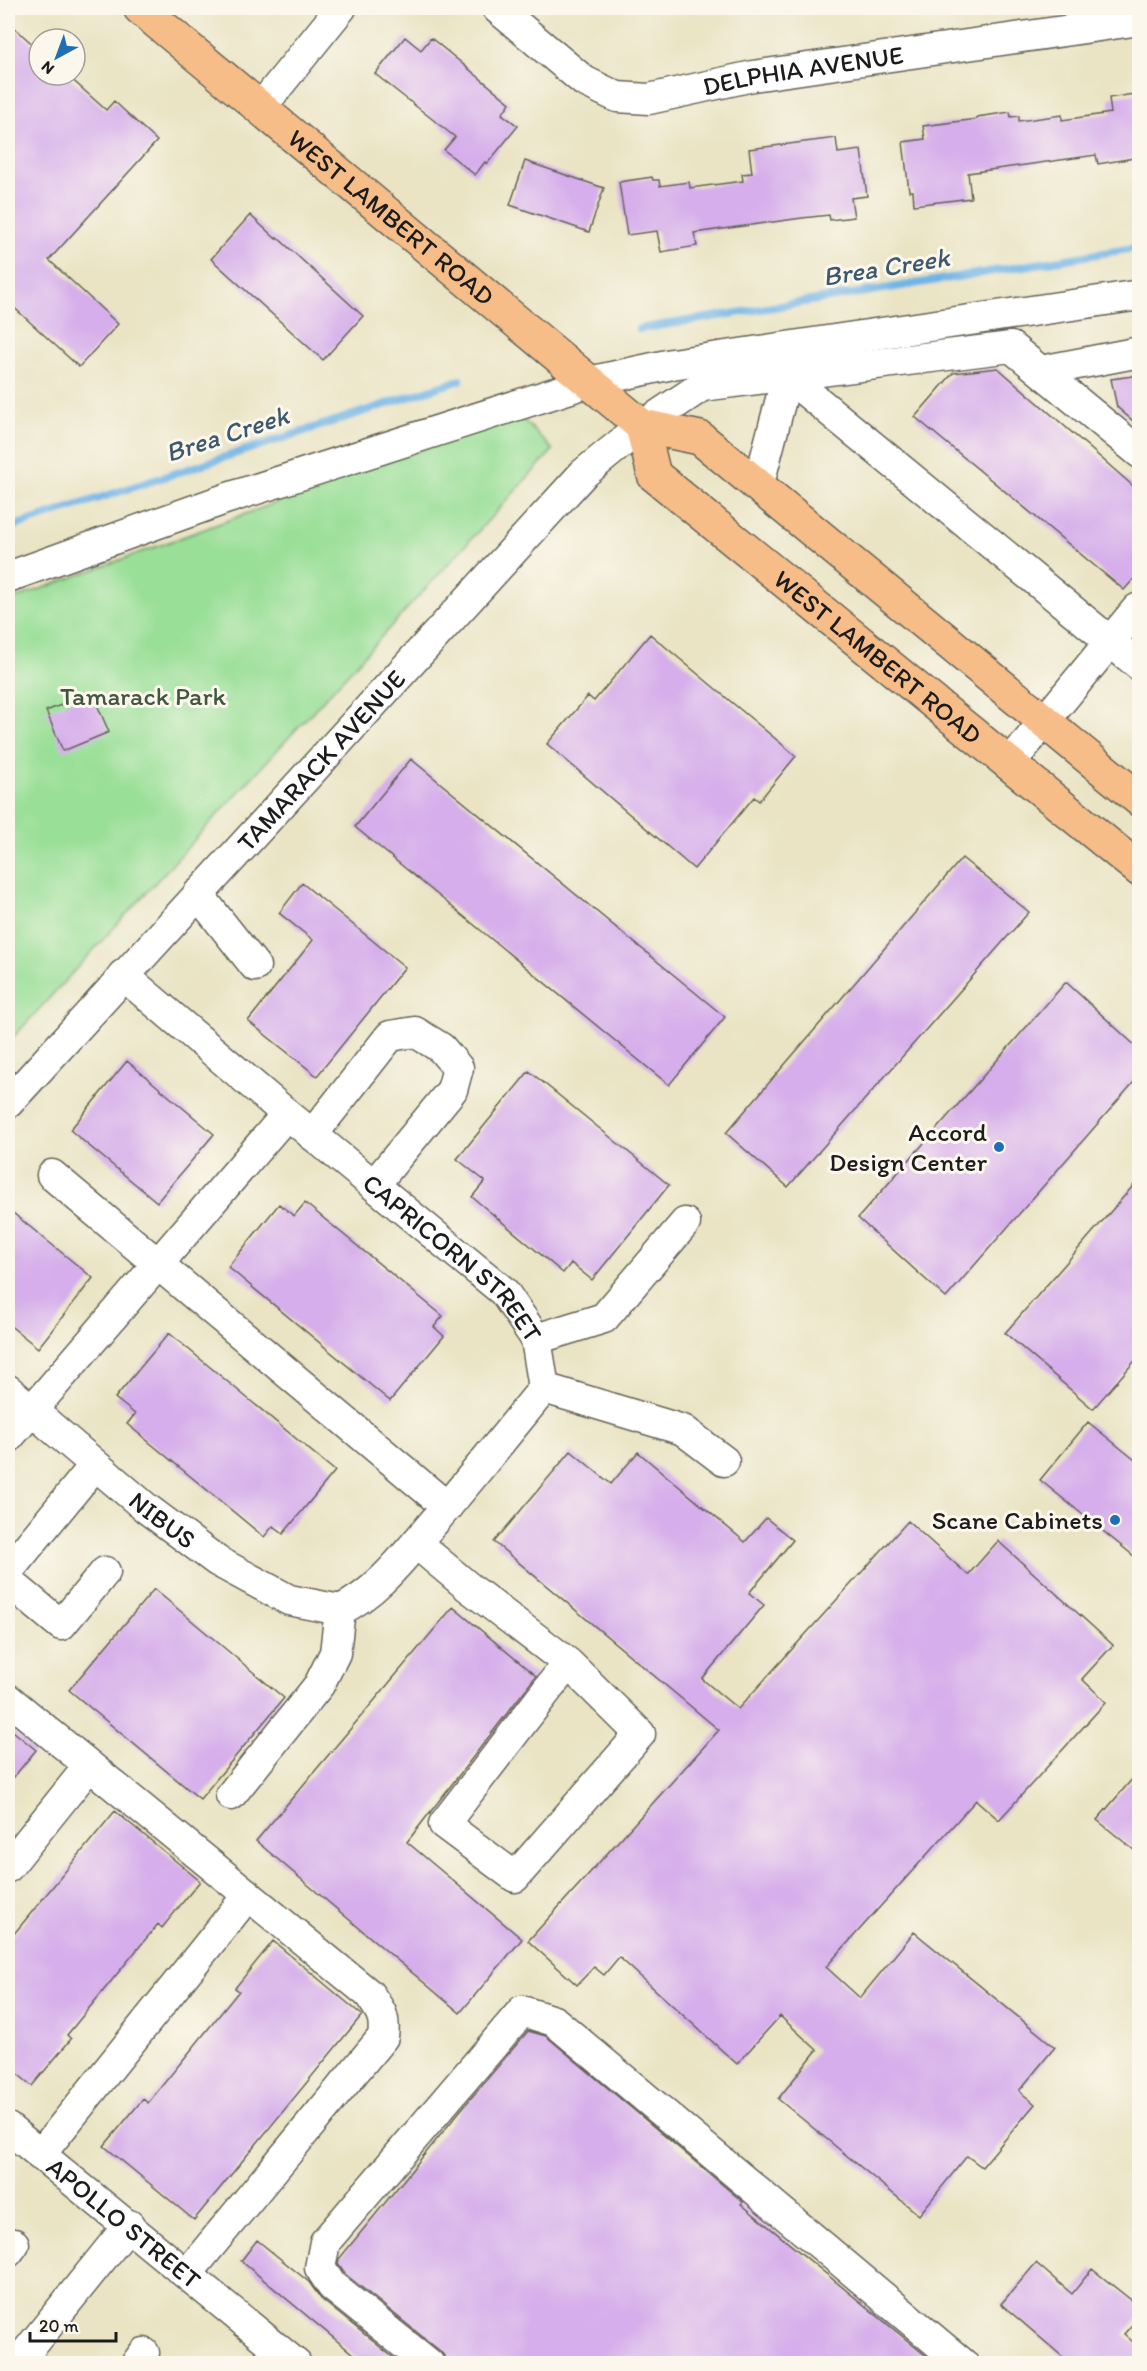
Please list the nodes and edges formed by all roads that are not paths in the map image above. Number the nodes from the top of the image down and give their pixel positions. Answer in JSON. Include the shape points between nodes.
{"nodes":[{"id":1,"x":140,"y":8,"type":"edge"},
{"id":2,"x":341,"y":8,"type":"edge"},
{"id":3,"x":497,"y":8,"type":"edge"},
{"id":4,"x":1140,"y":20,"type":"edge"},
{"id":5,"x":261,"y":107,"type":"junction"},
{"id":6,"x":1140,"y":295,"type":"edge"},
{"id":7,"x":1140,"y":352,"type":"edge"},
{"id":8,"x":1041,"y":371,"type":"junction"},
{"id":9,"x":787,"y":376,"type":"junction"},
{"id":10,"x":589,"y":382,"type":"junction"},
{"id":11,"x":642,"y":426,"type":"junction"},
{"id":12,"x":1140,"y":453,"type":"edge"},
{"id":13,"x":758,"y":487,"type":"junction"},
{"id":14,"x":8,"y":577,"type":"edge"},
{"id":15,"x":1139,"y":605,"type":"edge"},
{"id":16,"x":1111,"y":642,"type":"junction"},
{"id":17,"x":1140,"y":666,"type":"edge"},
{"id":18,"x":1045,"y":721,"type":"junction"},
{"id":19,"x":1010,"y":763,"type":"junction"},
{"id":20,"x":1140,"y":800,"type":"edge"},
{"id":21,"x":1140,"y":870,"type":"edge"},
{"id":22,"x":198,"y":894,"type":"junction"},
{"id":23,"x":255,"y":966,"type":"dead end"},
{"id":24,"x":123,"y":975,"type":"junction"},
{"id":25,"x":8,"y":1103,"type":"edge"},
{"id":26,"x":287,"y":1114,"type":"junction"},
{"id":27,"x":312,"y":1135,"type":"junction"},
{"id":28,"x":52,"y":1175,"type":"dead end"},
{"id":29,"x":374,"y":1185,"type":"junction"},
{"id":30,"x":685,"y":1223,"type":"dead end"},
{"id":31,"x":156,"y":1264,"type":"junction"},
{"id":32,"x":536,"y":1339,"type":"junction"},
{"id":33,"x":544,"y":1388,"type":"junction"},
{"id":34,"x":8,"y":1390,"type":"edge"},
{"id":35,"x":32,"y":1411,"type":"junction"},
{"id":36,"x":8,"y":1438,"type":"edge"},
{"id":37,"x":724,"y":1461,"type":"dead end"},
{"id":38,"x":95,"y":1466,"type":"junction"},
{"id":39,"x":447,"y":1507,"type":"junction"},
{"id":40,"x":416,"y":1543,"type":"junction"},
{"id":41,"x":8,"y":1571,"type":"edge"},
{"id":42,"x":105,"y":1572,"type":"dead end"},
{"id":43,"x":8,"y":1581,"type":"edge"},
{"id":44,"x":340,"y":1610,"type":"junction"},
{"id":45,"x":568,"y":1663,"type":"junction"},
{"id":46,"x":8,"y":1699,"type":"edge"},
{"id":47,"x":89,"y":1766,"type":"junction"},
{"id":48,"x":231,"y":1795,"type":"dead end"},
{"id":49,"x":8,"y":1867,"type":"edge"},
{"id":50,"x":248,"y":1895,"type":"junction"},
{"id":51,"x":8,"y":2128,"type":"edge"},
{"id":52,"x":40,"y":2155,"type":"junction"},
{"id":53,"x":129,"y":2225,"type":"junction"},
{"id":54,"x":187,"y":2274,"type":"junction"},
{"id":55,"x":17,"y":2364,"type":"edge"},
{"id":56,"x":296,"y":2364,"type":"edge"},
{"id":57,"x":429,"y":2364,"type":"edge"},
{"id":58,"x":963,"y":2364,"type":"edge"}],
"edges":[{"from":1,"to":5,"type":"main road","name":"WEST LAMBERT ROAD"},
{"from":2,"to":5,"type":"street"},
{"from":3,"to":4,"type":"street","name":"DELPHIA AVENUE","via":[[584,81],[618,97],[649,99],[753,76]]},
{"from":5,"to":10,"type":"main road","name":"WEST LAMBERT ROAD"},
{"from":6,"to":10,"type":"street","via":[[672,364]]},
{"from":7,"to":8,"type":"street"},
{"from":8,"to":9,"type":"street","name":"TAMARACK AVENUE","via":[[1011,347]]},
{"from":8,"to":12,"type":"street","name":"TAMARACK AVENUE"},
{"from":9,"to":11,"type":"street","name":"TAMARACK AVENUE","via":[[702,386]]},
{"from":9,"to":13,"type":"street"},
{"from":9,"to":16,"type":"street"},
{"from":10,"to":11,"type":"main road","name":"WEST LAMBERT ROAD"},
{"from":10,"to":14,"type":"street","via":[[228,498]]},
{"from":11,"to":13,"type":"main road","name":"WEST LAMBERT ROAD","via":[[700,438]]},
{"from":11,"to":19,"type":"main road","name":"WEST LAMBERT ROAD","via":[[654,475]]},
{"from":11,"to":22,"type":"street","name":"TAMARACK AVENUE","via":[[582,474]]},
{"from":13,"to":18,"type":"main road","name":"WEST LAMBERT ROAD"},
{"from":15,"to":16,"type":"street"},
{"from":16,"to":17,"type":"street"},
{"from":16,"to":18,"type":"street"},
{"from":18,"to":19,"type":"street"},
{"from":18,"to":20,"type":"main road","name":"WEST LAMBERT ROAD"},
{"from":19,"to":21,"type":"main road","name":"WEST LAMBERT ROAD"},
{"from":22,"to":23,"type":"street"},
{"from":22,"to":24,"type":"street","name":"TAMARACK AVENUE"},
{"from":24,"to":25,"type":"street","name":"TAMARACK AVENUE"},
{"from":24,"to":26,"type":"street","name":"CAPRICORN STREET"},
{"from":26,"to":27,"type":"street","name":"CAPRICORN STREET"},
{"from":26,"to":31,"type":"street"},
{"from":27,"to":29,"type":"street","name":"CAPRICORN STREET"},
{"from":27,"to":29,"type":"street","via":[[390,1036],[415,1032],[441,1048],[458,1068],[452,1090]]},
{"from":28,"to":31,"type":"street"},
{"from":29,"to":32,"type":"street","name":"CAPRICORN STREET","via":[[504,1292]]},
{"from":30,"to":32,"type":"street","via":[[604,1318]]},
{"from":31,"to":35,"type":"street"},
{"from":31,"to":39,"type":"street"},
{"from":32,"to":33,"type":"street","name":"CAPRICORN STREET"},
{"from":33,"to":37,"type":"street","via":[[683,1430]]},
{"from":33,"to":39,"type":"street"},
{"from":34,"to":35,"type":"street","name":"NIBUS"},
{"from":35,"to":36,"type":"street"},
{"from":35,"to":38,"type":"street","name":"NIBUS"},
{"from":38,"to":41,"type":"street"},
{"from":38,"to":44,"type":"street","name":"NIBUS","via":[[217,1562],[289,1600]]},
{"from":39,"to":40,"type":"street"},
{"from":40,"to":44,"type":"street","via":[[358,1602]]},
{"from":40,"to":45,"type":"street"},
{"from":42,"to":43,"type":"street","via":[[61,1625]]},
{"from":44,"to":48,"type":"street","via":[[335,1653],[319,1685]]},
{"from":45,"to":45,"type":"street","via":[[640,1734],[515,1877],[444,1824]]},
{"from":46,"to":47,"type":"street"},
{"from":47,"to":49,"type":"street"},
{"from":47,"to":50,"type":"street"},
{"from":50,"to":52,"type":"street"},
{"from":50,"to":54,"type":"street","via":[[369,1994],[385,2022],[383,2037]]},
{"from":51,"to":52,"type":"street","name":"APOLLO STREET"},
{"from":52,"to":53,"type":"street","name":"APOLLO STREET"},
{"from":53,"to":54,"type":"street","name":"APOLLO STREET"},
{"from":53,"to":55,"type":"street"},
{"from":54,"to":56,"type":"street","name":"APOLLO STREET"},
{"from":57,"to":58,"type":"street","via":[[332,2286],[320,2268],[325,2242],[522,2012],[555,2020]]}]}
